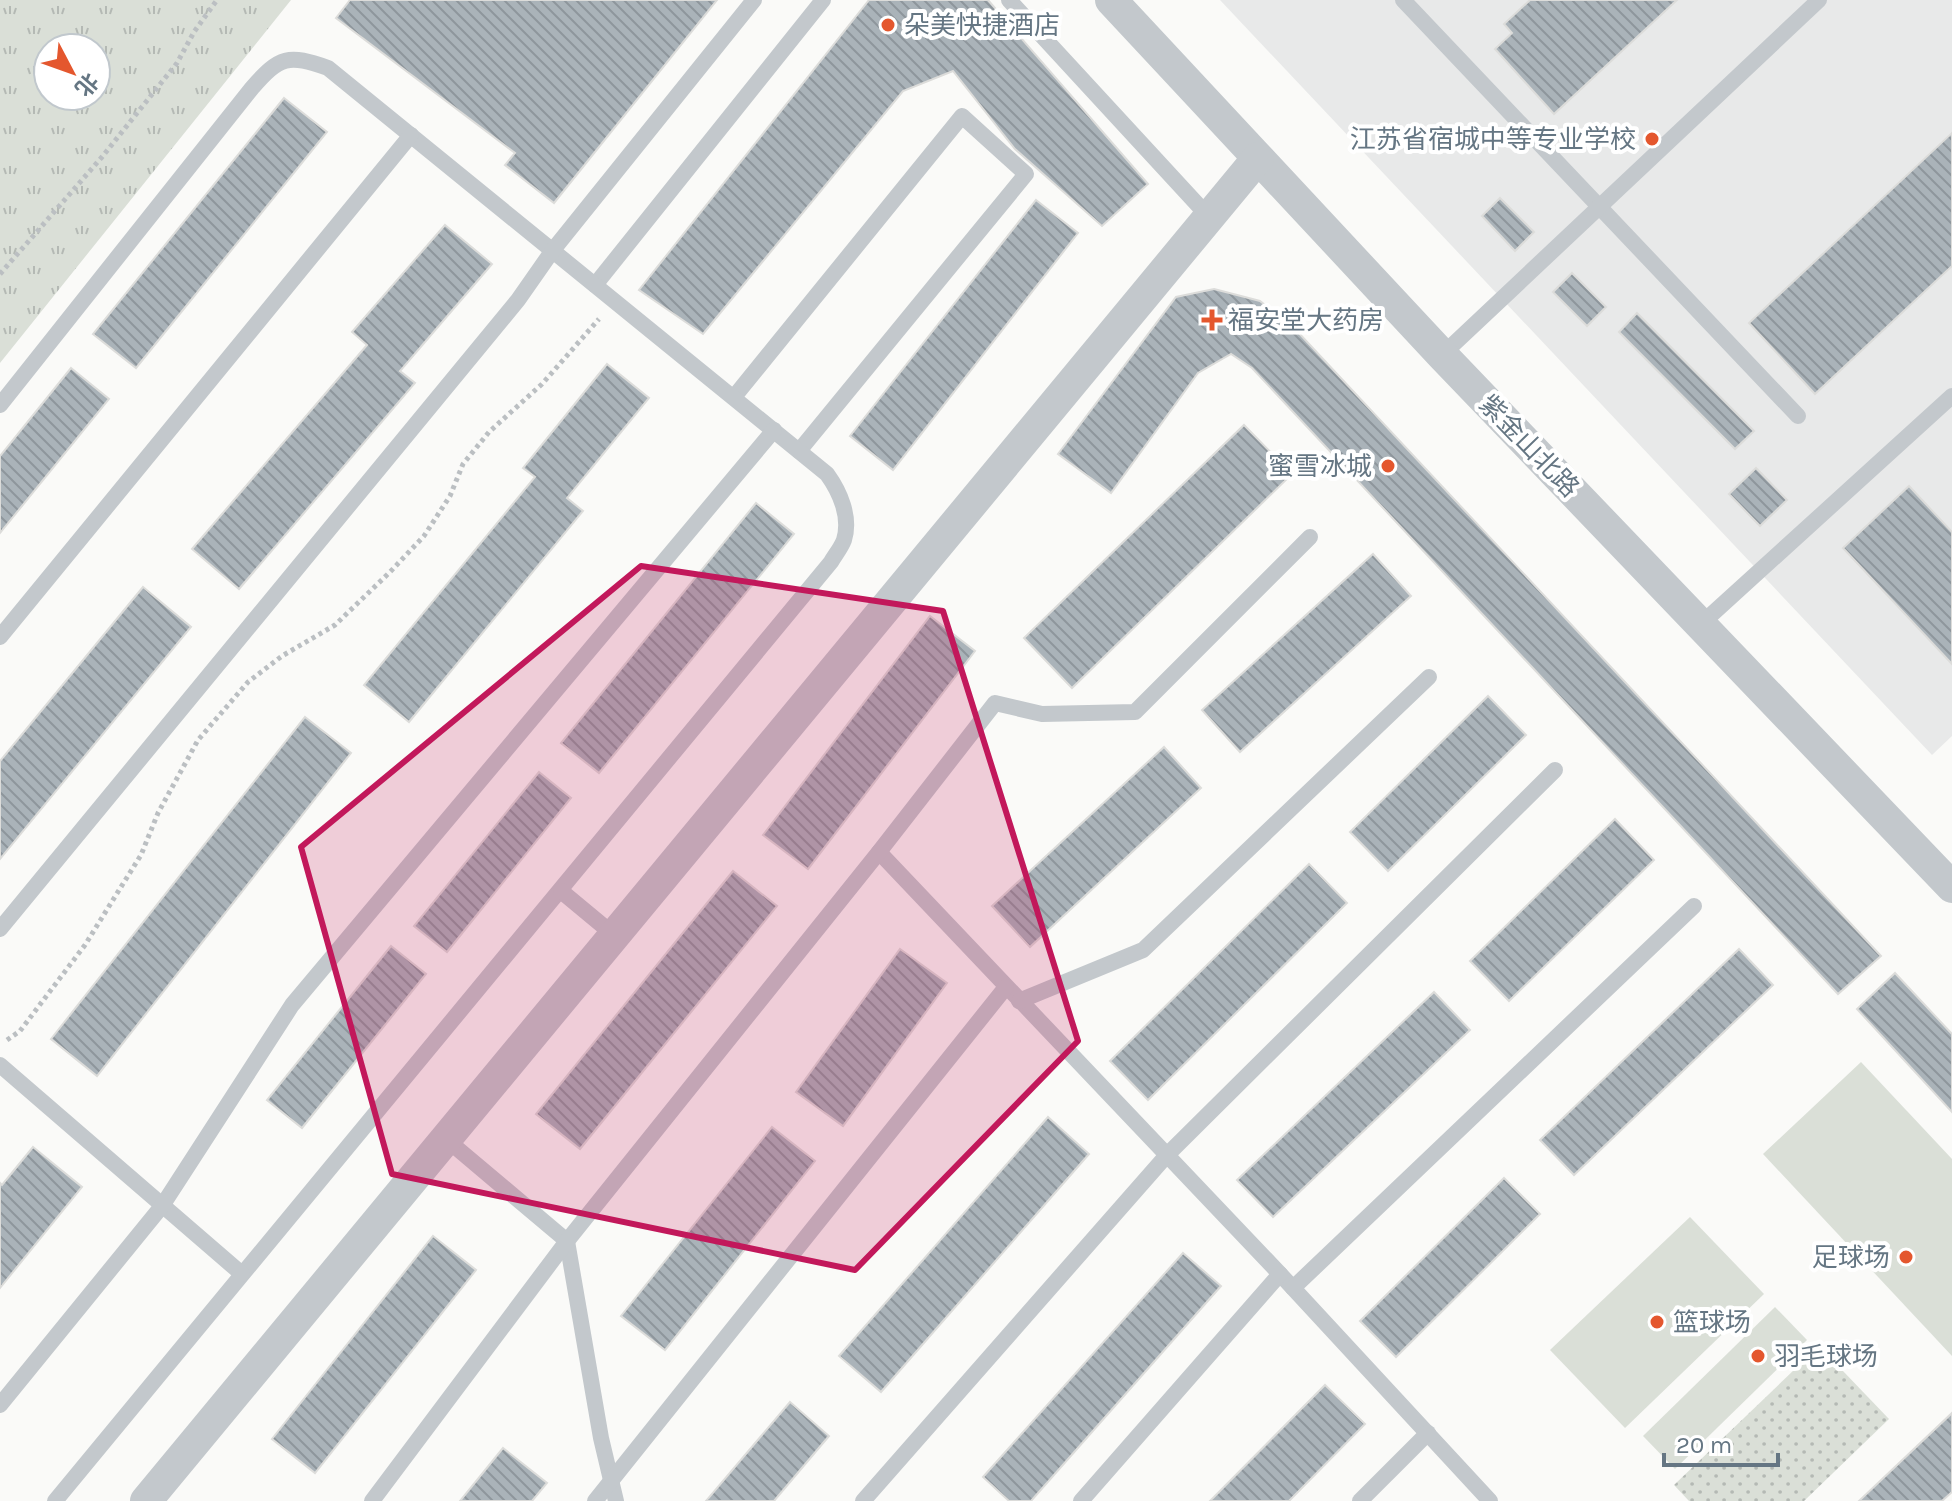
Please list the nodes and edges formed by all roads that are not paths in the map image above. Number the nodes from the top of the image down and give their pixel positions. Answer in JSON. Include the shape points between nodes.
{"nodes":[{"id":1,"x":754,"y":0,"type":"edge"},
{"id":2,"x":823,"y":0,"type":"edge"},
{"id":3,"x":1009,"y":0,"type":"edge"},
{"id":4,"x":1111,"y":0,"type":"edge"},
{"id":5,"x":1403,"y":0,"type":"edge"},
{"id":6,"x":1819,"y":0,"type":"edge"},
{"id":7,"x":411,"y":135,"type":"junction"},
{"id":8,"x":1258,"y":158,"type":"junction"},
{"id":9,"x":1600,"y":207,"type":"junction"},
{"id":10,"x":1209,"y":217,"type":"junction"},
{"id":11,"x":553,"y":250,"type":"junction"},
{"id":12,"x":595,"y":285,"type":"junction"},
{"id":13,"x":1442,"y":355,"type":"junction"},
{"id":14,"x":1952,"y":396,"type":"edge"},
{"id":15,"x":734,"y":397,"type":"junction"},
{"id":16,"x":0,"y":405,"type":"edge"},
{"id":17,"x":1798,"y":416,"type":"dead end"},
{"id":18,"x":774,"y":430,"type":"junction"},
{"id":19,"x":799,"y":451,"type":"junction"},
{"id":20,"x":1310,"y":537,"type":"dead end"},
{"id":21,"x":1700,"y":625,"type":"junction"},
{"id":22,"x":0,"y":637,"type":"edge"},
{"id":23,"x":1429,"y":677,"type":"dead end"},
{"id":24,"x":1555,"y":770,"type":"dead end"},
{"id":25,"x":879,"y":852,"type":"junction"},
{"id":26,"x":1952,"y":887,"type":"edge"},
{"id":27,"x":561,"y":891,"type":"junction"},
{"id":28,"x":1694,"y":906,"type":"dead end"},
{"id":29,"x":0,"y":929,"type":"edge"},
{"id":30,"x":614,"y":935,"type":"junction"},
{"id":31,"x":1006,"y":987,"type":"junction"},
{"id":32,"x":1019,"y":1001,"type":"junction"},
{"id":33,"x":0,"y":1065,"type":"edge"},
{"id":34,"x":446,"y":1139,"type":"junction"},
{"id":35,"x":1167,"y":1155,"type":"junction"},
{"id":36,"x":162,"y":1206,"type":"junction"},
{"id":37,"x":567,"y":1241,"type":"junction"},
{"id":38,"x":242,"y":1274,"type":"junction"},
{"id":39,"x":1280,"y":1274,"type":"junction"},
{"id":40,"x":1293,"y":1288,"type":"junction"},
{"id":41,"x":0,"y":1405,"type":"edge"},
{"id":42,"x":1428,"y":1433,"type":"junction"},
{"id":43,"x":611,"y":1481,"type":"junction"},
{"id":44,"x":55,"y":1501,"type":"edge"},
{"id":45,"x":146,"y":1501,"type":"edge"},
{"id":46,"x":372,"y":1501,"type":"edge"},
{"id":47,"x":595,"y":1501,"type":"edge"},
{"id":48,"x":616,"y":1501,"type":"edge"},
{"id":49,"x":863,"y":1501,"type":"edge"},
{"id":50,"x":1081,"y":1501,"type":"edge"},
{"id":51,"x":1360,"y":1501,"type":"edge"},
{"id":52,"x":1490,"y":1501,"type":"edge"}],
"edges":[{"from":1,"to":11,"type":"lane"},
{"from":2,"to":12,"type":"lane"},
{"from":3,"to":10,"type":"lane"},
{"from":4,"to":8,"type":"street","name":"紫金山北路"},
{"from":5,"to":9,"type":"lane"},
{"from":6,"to":9,"type":"lane"},
{"from":7,"to":11,"type":"lane"},
{"from":7,"to":16,"type":"lane","via":[[328,68],[288,59],[268,70]]},
{"from":7,"to":22,"type":"lane"},
{"from":8,"to":10,"type":"street"},
{"from":8,"to":13,"type":"street","name":"紫金山北路"},
{"from":9,"to":13,"type":"lane"},
{"from":9,"to":17,"type":"lane"},
{"from":10,"to":30,"type":"street"},
{"from":11,"to":12,"type":"lane"},
{"from":11,"to":29,"type":"lane","via":[[518,300]]},
{"from":12,"to":15,"type":"lane"},
{"from":13,"to":21,"type":"street","name":"紫金山北路"},
{"from":14,"to":21,"type":"lane"},
{"from":15,"to":18,"type":"lane"},
{"from":15,"to":19,"type":"lane","via":[[962,116],[1026,174]]},
{"from":18,"to":19,"type":"lane"},
{"from":18,"to":36,"type":"lane","via":[[292,1005]]},
{"from":19,"to":27,"type":"lane","via":[[840,491],[844,539],[831,562]]},
{"from":20,"to":25,"type":"lane","via":[[1135,712],[1042,714],[995,703]]},
{"from":21,"to":26,"type":"street","name":"紫金山北路"},
{"from":23,"to":32,"type":"lane","via":[[1143,950]]},
{"from":24,"to":35,"type":"lane"},
{"from":25,"to":31,"type":"lane"},
{"from":25,"to":37,"type":"lane"},
{"from":27,"to":30,"type":"lane"},
{"from":27,"to":38,"type":"lane"},
{"from":28,"to":40,"type":"lane"},
{"from":30,"to":34,"type":"street"},
{"from":31,"to":32,"type":"lane"},
{"from":31,"to":43,"type":"lane"},
{"from":32,"to":35,"type":"lane"},
{"from":33,"to":36,"type":"lane"},
{"from":34,"to":37,"type":"lane"},
{"from":34,"to":45,"type":"street"},
{"from":35,"to":39,"type":"lane"},
{"from":35,"to":49,"type":"lane"},
{"from":36,"to":38,"type":"lane"},
{"from":36,"to":41,"type":"lane"},
{"from":37,"to":43,"type":"lane"},
{"from":37,"to":46,"type":"lane"},
{"from":38,"to":44,"type":"lane"},
{"from":39,"to":40,"type":"lane"},
{"from":39,"to":50,"type":"lane"},
{"from":40,"to":42,"type":"lane"},
{"from":42,"to":51,"type":"lane"},
{"from":42,"to":52,"type":"lane"},
{"from":43,"to":47,"type":"lane"},
{"from":43,"to":48,"type":"lane"}]}
